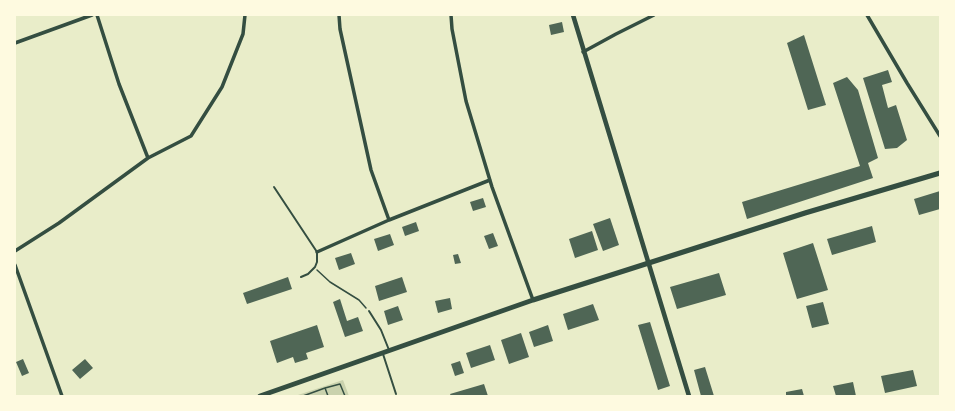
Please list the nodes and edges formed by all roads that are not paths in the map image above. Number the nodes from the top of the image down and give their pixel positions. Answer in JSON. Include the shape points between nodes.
{"nodes":[{"id":1,"x":92,"y":15,"type":"edge"},
{"id":2,"x":97,"y":15,"type":"edge"},
{"id":3,"x":245,"y":15,"type":"edge"},
{"id":4,"x":339,"y":15,"type":"edge"},
{"id":5,"x":451,"y":15,"type":"edge"},
{"id":6,"x":572,"y":15,"type":"edge"},
{"id":7,"x":654,"y":15,"type":"edge"},
{"id":8,"x":867,"y":15,"type":"edge"},
{"id":9,"x":15,"y":43,"type":"edge"},
{"id":10,"x":583,"y":52,"type":"junction"},
{"id":11,"x":940,"y":136,"type":"edge"},
{"id":12,"x":148,"y":158,"type":"junction"},
{"id":13,"x":940,"y":173,"type":"edge"},
{"id":14,"x":490,"y":180,"type":"junction"},
{"id":15,"x":274,"y":187,"type":"dead end"},
{"id":16,"x":389,"y":220,"type":"junction"},
{"id":17,"x":15,"y":251,"type":"edge"},
{"id":18,"x":317,"y":252,"type":"junction"},
{"id":19,"x":649,"y":263,"type":"junction"},
{"id":20,"x":15,"y":265,"type":"edge"},
{"id":21,"x":301,"y":277,"type":"dead end"},
{"id":22,"x":533,"y":300,"type":"junction"},
{"id":23,"x":369,"y":311,"type":"road end"},
{"id":24,"x":389,"y":350,"type":"junction"},
{"id":25,"x":382,"y":352,"type":"junction"},
{"id":26,"x":396,"y":394,"type":"dead end"},
{"id":27,"x":62,"y":396,"type":"edge"},
{"id":28,"x":260,"y":396,"type":"edge"},
{"id":29,"x":689,"y":396,"type":"edge"}],
"edges":[{"from":1,"to":9,"type":"street"},
{"from":2,"to":12,"type":"street","via":[[119,84]]},
{"from":3,"to":12,"type":"street","via":[[243,34],[222,87],[191,136]]},
{"from":4,"to":16,"type":"street","via":[[369,164]]},
{"from":5,"to":14,"type":"street","via":[[466,101]]},
{"from":6,"to":10,"type":"street"},
{"from":7,"to":10,"type":"street"},
{"from":8,"to":11,"type":"street"},
{"from":10,"to":19,"type":"street"},
{"from":12,"to":17,"type":"street","via":[[59,223]]},
{"from":13,"to":19,"type":"main road"},
{"from":14,"to":16,"type":"street"},
{"from":14,"to":22,"type":"street"},
{"from":15,"to":18,"type":"lane"},
{"from":16,"to":18,"type":"street"},
{"from":18,"to":21,"type":"lane","via":[[315,267]]},
{"from":19,"to":22,"type":"main road"},
{"from":19,"to":29,"type":"street"},
{"from":20,"to":27,"type":"street"},
{"from":22,"to":24,"type":"main road"},
{"from":23,"to":24,"type":"lane"},
{"from":24,"to":25,"type":"main road"},
{"from":25,"to":26,"type":"lane"},
{"from":25,"to":28,"type":"main road"}]}
